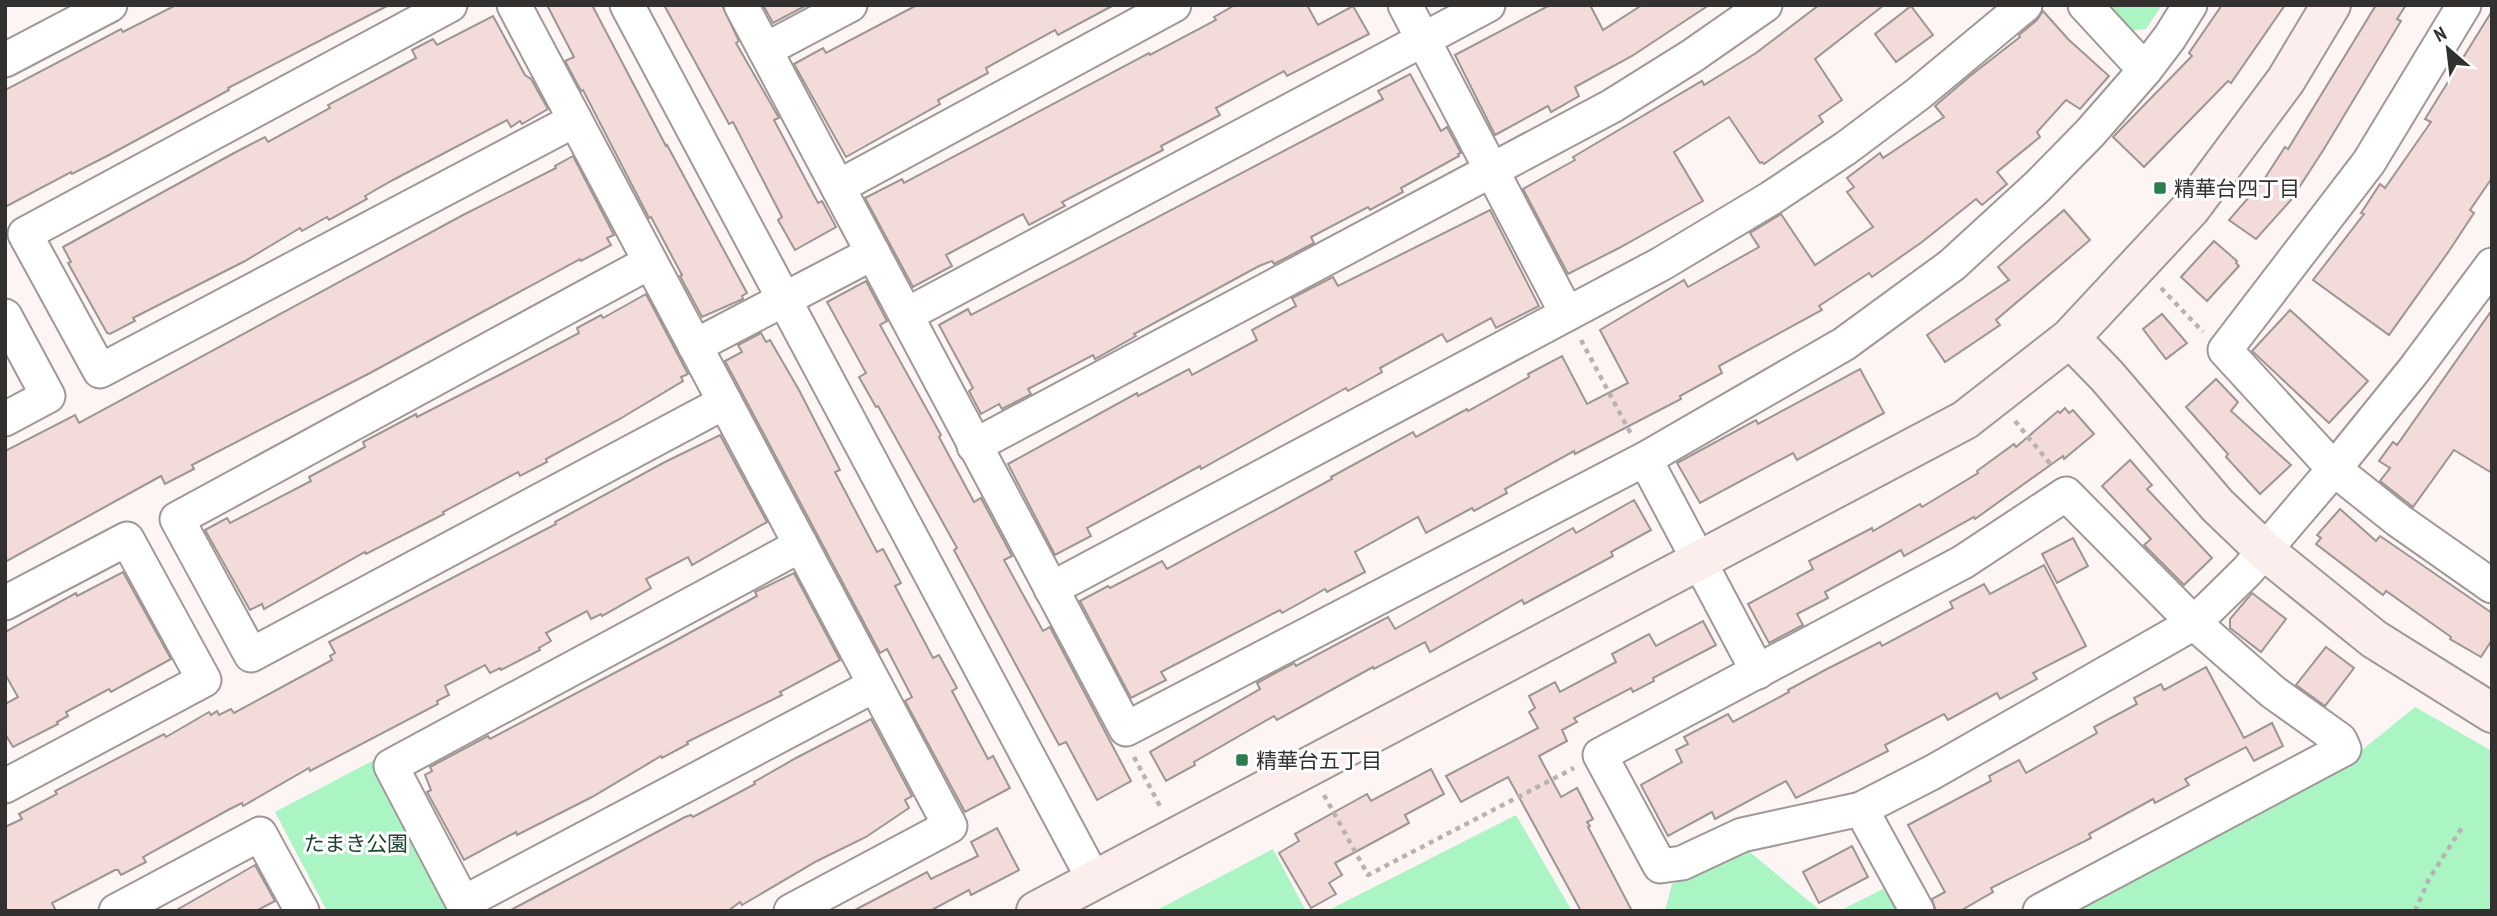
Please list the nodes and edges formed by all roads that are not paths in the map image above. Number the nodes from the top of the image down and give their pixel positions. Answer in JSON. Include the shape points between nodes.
{"nodes":[{"id":1,"x":110,"y":5,"type":"edge"},
{"id":2,"x":450,"y":5,"type":"edge"},
{"id":3,"x":514,"y":5,"type":"edge"},
{"id":4,"x":626,"y":5,"type":"edge"},
{"id":5,"x":741,"y":5,"type":"edge"},
{"id":6,"x":850,"y":5,"type":"edge"},
{"id":7,"x":1174,"y":5,"type":"edge"},
{"id":8,"x":1405,"y":5,"type":"edge"},
{"id":9,"x":1488,"y":5,"type":"edge"},
{"id":10,"x":1765,"y":5,"type":"edge"},
{"id":11,"x":2025,"y":5,"type":"edge"},
{"id":12,"x":2085,"y":5,"type":"edge"},
{"id":13,"x":2190,"y":5,"type":"edge"},
{"id":14,"x":2331,"y":5,"type":"edge"},
{"id":15,"x":2464,"y":5,"type":"edge"},
{"id":16,"x":1424,"y":41,"type":"junction"},
{"id":17,"x":765,"y":50,"type":"junction"},
{"id":18,"x":5,"y":60,"type":"edge"},
{"id":19,"x":2145,"y":71,"type":"junction"},
{"id":20,"x":575,"y":120,"type":"junction"},
{"id":21,"x":1492,"y":171,"type":"junction"},
{"id":22,"x":838,"y":187,"type":"junction"},
{"id":23,"x":873,"y":253,"type":"junction"},
{"id":24,"x":650,"y":262,"type":"junction"},
{"id":25,"x":2492,"y":265,"type":"edge"},
{"id":26,"x":784,"y":299,"type":"junction"},
{"id":27,"x":906,"y":314,"type":"junction"},
{"id":28,"x":1567,"y":314,"type":"junction"},
{"id":29,"x":5,"y":316,"type":"edge"},
{"id":30,"x":2070,"y":338,"type":"junction"},
{"id":31,"x":695,"y":346,"type":"junction"},
{"id":32,"x":725,"y":402,"type":"junction"},
{"id":33,"x":5,"y":418,"type":"edge"},
{"id":34,"x":974,"y":446,"type":"junction"},
{"id":35,"x":1645,"y":459,"type":"junction"},
{"id":36,"x":2334,"y":469,"type":"junction"},
{"id":37,"x":801,"y":545,"type":"junction"},
{"id":38,"x":2265,"y":551,"type":"junction"},
{"id":39,"x":1700,"y":559,"type":"junction"},
{"id":40,"x":2488,"y":577,"type":"edge"},
{"id":41,"x":1051,"y":589,"type":"junction"},
{"id":42,"x":5,"y":603,"type":"edge"},
{"id":43,"x":2194,"y":623,"type":"junction"},
{"id":44,"x":251,"y":655,"type":"junction"},
{"id":45,"x":1758,"y":672,"type":"junction"},
{"id":46,"x":204,"y":680,"type":"junction"},
{"id":47,"x":876,"y":685,"type":"junction"},
{"id":48,"x":2492,"y":713,"type":"edge"},
{"id":49,"x":5,"y":786,"type":"edge"},
{"id":50,"x":1861,"y":809,"type":"junction"},
{"id":51,"x":1094,"y":880,"type":"junction"},
{"id":52,"x":116,"y":911,"type":"edge"},
{"id":53,"x":302,"y":911,"type":"edge"},
{"id":54,"x":791,"y":911,"type":"edge"},
{"id":55,"x":1036,"y":911,"type":"edge"},
{"id":56,"x":1917,"y":911,"type":"edge"},
{"id":57,"x":2040,"y":911,"type":"edge"}],
"edges":[{"from":1,"to":18,"type":"street"},
{"from":2,"to":20,"type":"street","via":[[25,234],[100,371]]},
{"from":3,"to":20,"type":"street"},
{"from":4,"to":26,"type":"street"},
{"from":5,"to":17,"type":"street"},
{"from":6,"to":17,"type":"street"},
{"from":7,"to":22,"type":"street"},
{"from":8,"to":16,"type":"street"},
{"from":9,"to":16,"type":"street"},
{"from":10,"to":21,"type":"street","via":[[1612,106]]},
{"from":11,"to":28,"type":"street","via":[[1918,94],[1782,191]]},
{"from":12,"to":19,"type":"street"},
{"from":13,"to":19,"type":"street"},
{"from":14,"to":30,"type":"street","via":[[2286,80],[2191,208]]},
{"from":15,"to":36,"type":"street","via":[[2369,162],[2225,350]]},
{"from":16,"to":21,"type":"street"},
{"from":16,"to":27,"type":"street"},
{"from":17,"to":22,"type":"street"},
{"from":19,"to":35,"type":"street","via":[[2037,187],[1907,300],[1844,344]]},
{"from":20,"to":24,"type":"street"},
{"from":21,"to":28,"type":"street"},
{"from":21,"to":34,"type":"street"},
{"from":22,"to":23,"type":"street"},
{"from":23,"to":26,"type":"street"},
{"from":23,"to":27,"type":"street"},
{"from":24,"to":31,"type":"street"},
{"from":24,"to":44,"type":"street","via":[[177,519]]},
{"from":25,"to":36,"type":"street"},
{"from":26,"to":31,"type":"street"},
{"from":26,"to":51,"type":"street"},
{"from":27,"to":34,"type":"street"},
{"from":28,"to":41,"type":"street"},
{"from":29,"to":33,"type":"street","via":[[48,396]]},
{"from":30,"to":38,"type":"street","via":[[2217,505]]},
{"from":30,"to":39,"type":"street","via":[[1965,420]]},
{"from":31,"to":32,"type":"street"},
{"from":32,"to":37,"type":"street"},
{"from":32,"to":44,"type":"street"},
{"from":34,"to":41,"type":"street"},
{"from":35,"to":39,"type":"street"},
{"from":35,"to":41,"type":"street","via":[[1126,729]]},
{"from":36,"to":38,"type":"street"},
{"from":36,"to":40,"type":"street","via":[[2398,520]]},
{"from":37,"to":47,"type":"street"},
{"from":37,"to":47,"type":"street","via":[[391,766],[463,903]]},
{"from":38,"to":43,"type":"street"},
{"from":38,"to":48,"type":"street","via":[[2374,639]]},
{"from":39,"to":45,"type":"street"},
{"from":39,"to":51,"type":"street"},
{"from":42,"to":46,"type":"street","via":[[127,539]]},
{"from":43,"to":45,"type":"street","via":[[2066,494],[1963,562]]},
{"from":43,"to":50,"type":"street"},
{"from":43,"to":57,"type":"street","via":[[2273,692],[2340,740],[2344,749]]},
{"from":44,"to":46,"type":"street"},
{"from":45,"to":50,"type":"street","via":[[1600,755],[1660,866],[1682,863],[1742,835]]},
{"from":46,"to":49,"type":"street"},
{"from":47,"to":54,"type":"street","via":[[950,826]]},
{"from":50,"to":56,"type":"street"},
{"from":51,"to":55,"type":"street"},
{"from":52,"to":53,"type":"street","via":[[260,834]]}]}
